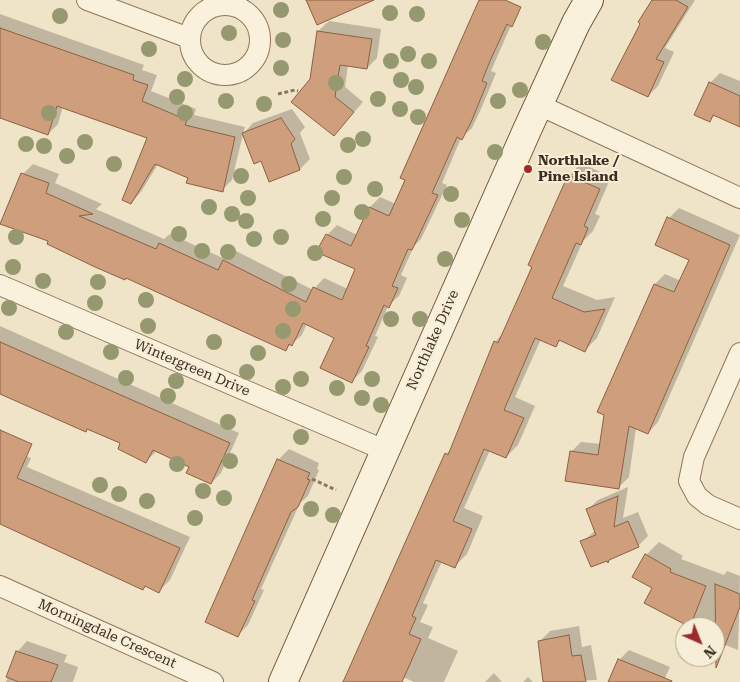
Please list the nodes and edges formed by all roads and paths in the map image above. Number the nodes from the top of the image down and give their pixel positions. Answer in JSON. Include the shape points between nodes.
{"nodes":[{"id":1,"x":87,"y":0,"type":"edge"},
{"id":2,"x":589,"y":0,"type":"edge"},
{"id":3,"x":190,"y":38,"type":"dead end"},
{"id":4,"x":298,"y":91,"type":"dead end"},
{"id":5,"x":278,"y":94,"type":"dead end"},
{"id":6,"x":539,"y":105,"type":"junction"},
{"id":7,"x":740,"y":198,"type":"edge"},
{"id":8,"x":0,"y":285,"type":"edge"},
{"id":9,"x":740,"y":353,"type":"edge"},
{"id":10,"x":384,"y":450,"type":"junction"},
{"id":11,"x":312,"y":479,"type":"dead end"},
{"id":12,"x":336,"y":490,"type":"dead end"},
{"id":13,"x":740,"y":519,"type":"edge"},
{"id":14,"x":0,"y":586,"type":"edge"},
{"id":15,"x":213,"y":682,"type":"edge"},
{"id":16,"x":283,"y":682,"type":"edge"}],
"edges":[{"from":1,"to":3,"type":"street"},
{"from":2,"to":6,"type":"street","name":"Northlake Drive"},
{"from":4,"to":5,"type":"path"},
{"from":6,"to":7,"type":"street"},
{"from":6,"to":10,"type":"street","name":"Northlake Drive"},
{"from":8,"to":10,"type":"street","name":"Wintergreen Drive"},
{"from":9,"to":13,"type":"street","via":[[694,457],[689,481],[697,496],[708,505]]},
{"from":10,"to":16,"type":"street","name":"Northlake Drive"},
{"from":11,"to":12,"type":"path"},
{"from":14,"to":15,"type":"street","name":"Morningdale Crescent"}]}
